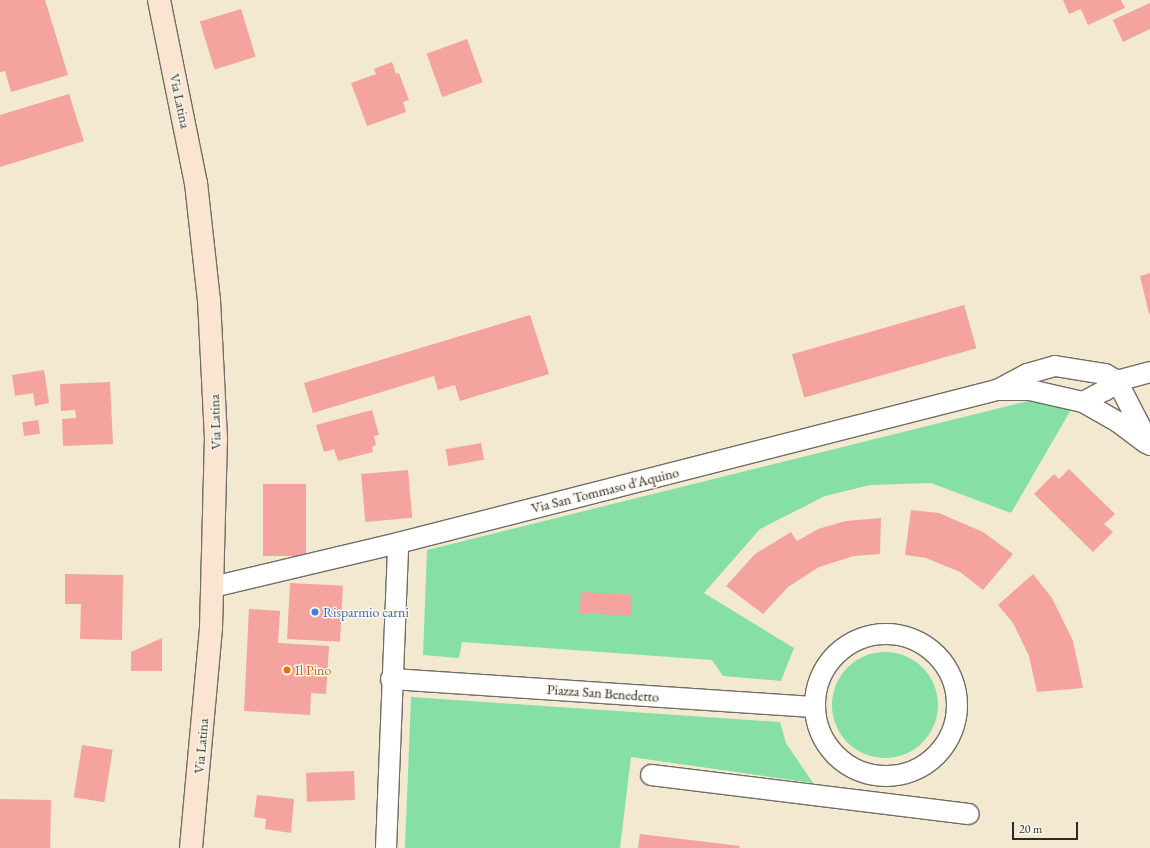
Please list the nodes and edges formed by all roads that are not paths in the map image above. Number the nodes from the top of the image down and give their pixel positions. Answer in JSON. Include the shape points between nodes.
{"nodes":[{"id":1,"x":159,"y":0,"type":"edge"},
{"id":2,"x":1150,"y":372,"type":"edge"},
{"id":3,"x":1117,"y":381,"type":"junction"},
{"id":4,"x":997,"y":390,"type":"junction"},
{"id":5,"x":1083,"y":402,"type":"junction"},
{"id":6,"x":1150,"y":446,"type":"edge"},
{"id":7,"x":398,"y":543,"type":"junction"},
{"id":8,"x":213,"y":587,"type":"junction"},
{"id":9,"x":391,"y":679,"type":"junction"},
{"id":10,"x":814,"y":707,"type":"junction"},
{"id":11,"x":870,"y":774,"type":"junction"},
{"id":12,"x":651,"y":775,"type":"dead end"},
{"id":13,"x":867,"y":802,"type":"junction"},
{"id":14,"x":969,"y":814,"type":"dead end"},
{"id":15,"x":192,"y":848,"type":"edge"},
{"id":16,"x":386,"y":848,"type":"edge"}],
"edges":[{"from":1,"to":8,"type":"main road","name":"Via Latina","via":[[194,172],[205,260],[216,437]]},
{"from":2,"to":3,"type":"street"},
{"from":3,"to":4,"type":"street","name":"Via San Tommaso d'Aquino","via":[[1088,369],[1055,366],[1027,374]]},
{"from":3,"to":5,"type":"street"},
{"from":3,"to":6,"type":"street","name":"Via San Tommaso d'Aquino"},
{"from":4,"to":5,"type":"street","name":"Via San Tommaso d'Aquino","via":[[1030,390]]},
{"from":4,"to":7,"type":"street","name":"Via San Tommaso d'Aquino"},
{"from":5,"to":6,"type":"street","name":"Via San Tommaso d'Aquino","via":[[1118,422]]},
{"from":7,"to":8,"type":"street","name":"Via San Tommaso d'Aquino"},
{"from":7,"to":9,"type":"street"},
{"from":8,"to":15,"type":"main road","name":"Via Latina"},
{"from":9,"to":10,"type":"street","name":"Piazza San Benedetto"},
{"from":9,"to":16,"type":"street"},
{"from":10,"to":11,"type":"street","via":[[819,730],[830,750],[848,766]]},
{"from":10,"to":11,"type":"street","via":[[817,683],[828,662],[846,645],[868,635],[892,633],[918,641],[936,653],[949,672],[957,694],[956,717],[949,739],[935,758],[915,770],[892,776]]},
{"from":11,"to":13,"type":"street"},
{"from":12,"to":13,"type":"street"},
{"from":13,"to":14,"type":"street"}]}
